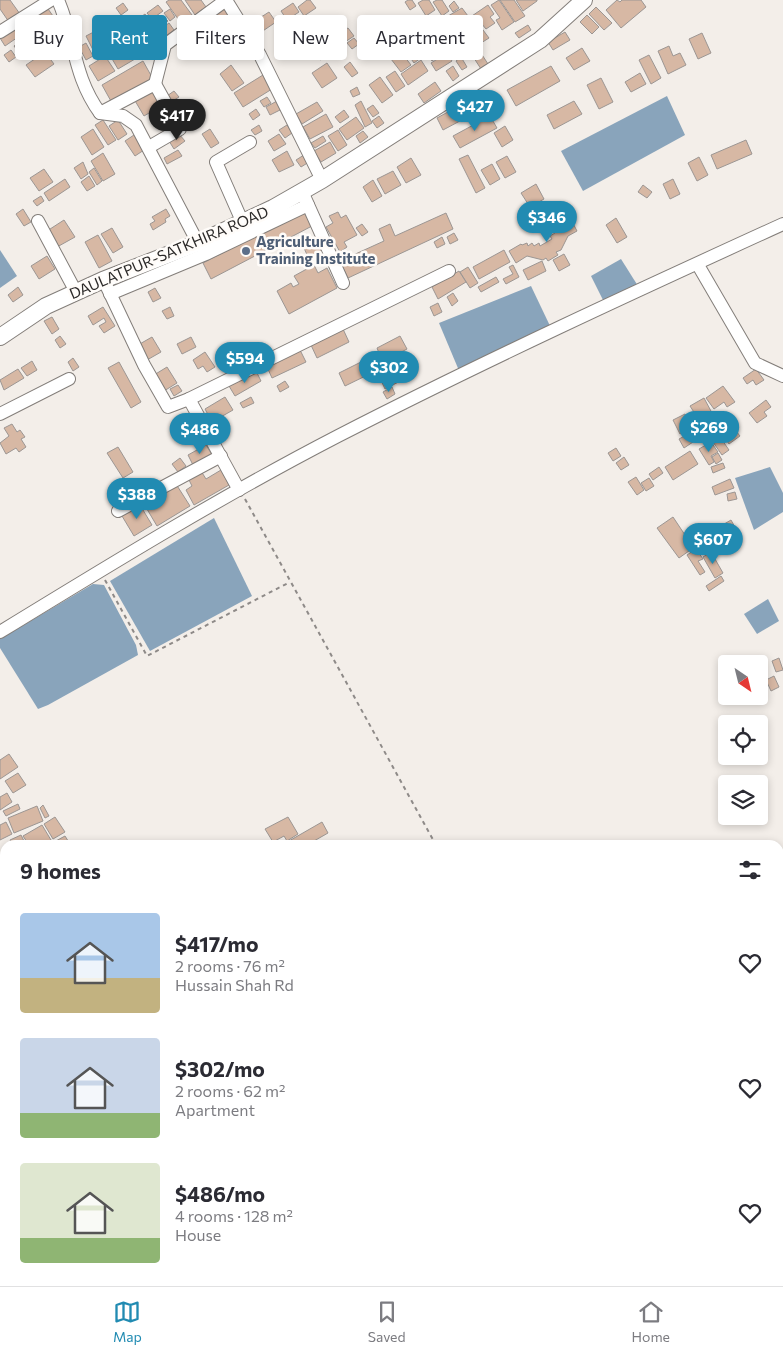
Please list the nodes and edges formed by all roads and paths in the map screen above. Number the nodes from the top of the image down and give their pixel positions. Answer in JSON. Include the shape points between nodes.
{"nodes":[{"id":1,"x":51,"y":0,"type":"edge"},
{"id":2,"x":58,"y":0,"type":"edge"},
{"id":3,"x":226,"y":0,"type":"edge"},
{"id":4,"x":584,"y":0,"type":"edge"},
{"id":5,"x":0,"y":32,"type":"edge"},
{"id":6,"x":155,"y":84,"type":"junction"},
{"id":7,"x":100,"y":112,"type":"junction"},
{"id":8,"x":250,"y":142,"type":"dead end"},
{"id":9,"x":149,"y":147,"type":"junction"},
{"id":10,"x":322,"y":180,"type":"junction"},
{"id":11,"x":305,"y":198,"type":"junction"},
{"id":12,"x":38,"y":221,"type":"dead end"},
{"id":13,"x":242,"y":221,"type":"junction"},
{"id":14,"x":783,"y":224,"type":"edge"},
{"id":15,"x":198,"y":242,"type":"junction"},
{"id":16,"x":698,"y":264,"type":"junction"},
{"id":17,"x":449,"y":271,"type":"dead end"},
{"id":18,"x":343,"y":283,"type":"dead end"},
{"id":19,"x":107,"y":287,"type":"junction"},
{"id":20,"x":76,"y":292,"type":"junction"},
{"id":21,"x":0,"y":337,"type":"edge"},
{"id":22,"x":783,"y":376,"type":"edge"},
{"id":23,"x":69,"y":380,"type":"dead end"},
{"id":24,"x":190,"y":399,"type":"junction"},
{"id":25,"x":0,"y":414,"type":"edge"},
{"id":26,"x":221,"y":456,"type":"junction"},
{"id":27,"x":240,"y":490,"type":"junction"},
{"id":28,"x":118,"y":511,"type":"dead end"},
{"id":29,"x":100,"y":572,"type":"junction"},
{"id":30,"x":290,"y":582,"type":"junction"},
{"id":31,"x":0,"y":632,"type":"edge"},
{"id":32,"x":433,"y":840,"type":"edge"}],
"edges":[{"from":1,"to":5,"type":"street"},
{"from":2,"to":7,"type":"street","via":[[78,71]]},
{"from":3,"to":6,"type":"street","via":[[164,45]]},
{"from":3,"to":10,"type":"street","via":[[260,55]]},
{"from":4,"to":10,"type":"main road","name":"DAULATPUR-SATKHIRA ROAD","via":[[540,40]]},
{"from":6,"to":7,"type":"street"},
{"from":6,"to":9,"type":"street","via":[[180,129]]},
{"from":7,"to":9,"type":"street","via":[[123,116],[136,125]]},
{"from":8,"to":13,"type":"street","via":[[216,162]]},
{"from":9,"to":15,"type":"street"},
{"from":10,"to":11,"type":"main road","name":"DAULATPUR-SATKHIRA ROAD"},
{"from":11,"to":13,"type":"main road","name":"DAULATPUR-SATKHIRA ROAD"},
{"from":11,"to":18,"type":"street"},
{"from":11,"to":19,"type":"street","via":[[206,254]]},
{"from":12,"to":20,"type":"street"},
{"from":13,"to":15,"type":"main road","name":"DAULATPUR-SATKHIRA ROAD"},
{"from":14,"to":16,"type":"street"},
{"from":15,"to":19,"type":"main road","name":"DAULATPUR-SATKHIRA ROAD"},
{"from":16,"to":22,"type":"street","via":[[755,363]]},
{"from":16,"to":27,"type":"street","via":[[338,436]]},
{"from":17,"to":24,"type":"street"},
{"from":19,"to":20,"type":"main road","name":"DAULATPUR-SATKHIRA ROAD"},
{"from":19,"to":24,"type":"street","via":[[168,407]]},
{"from":20,"to":21,"type":"main road","name":"DAULATPUR-SATKHIRA ROAD","via":[[46,306]]},
{"from":23,"to":25,"type":"street"},
{"from":24,"to":26,"type":"street"},
{"from":26,"to":27,"type":"street"},
{"from":26,"to":28,"type":"street"},
{"from":27,"to":29,"type":"street"},
{"from":27,"to":30,"type":"path"},
{"from":29,"to":30,"type":"path","via":[[147,656]]},
{"from":29,"to":31,"type":"street"},
{"from":30,"to":32,"type":"path"}]}
